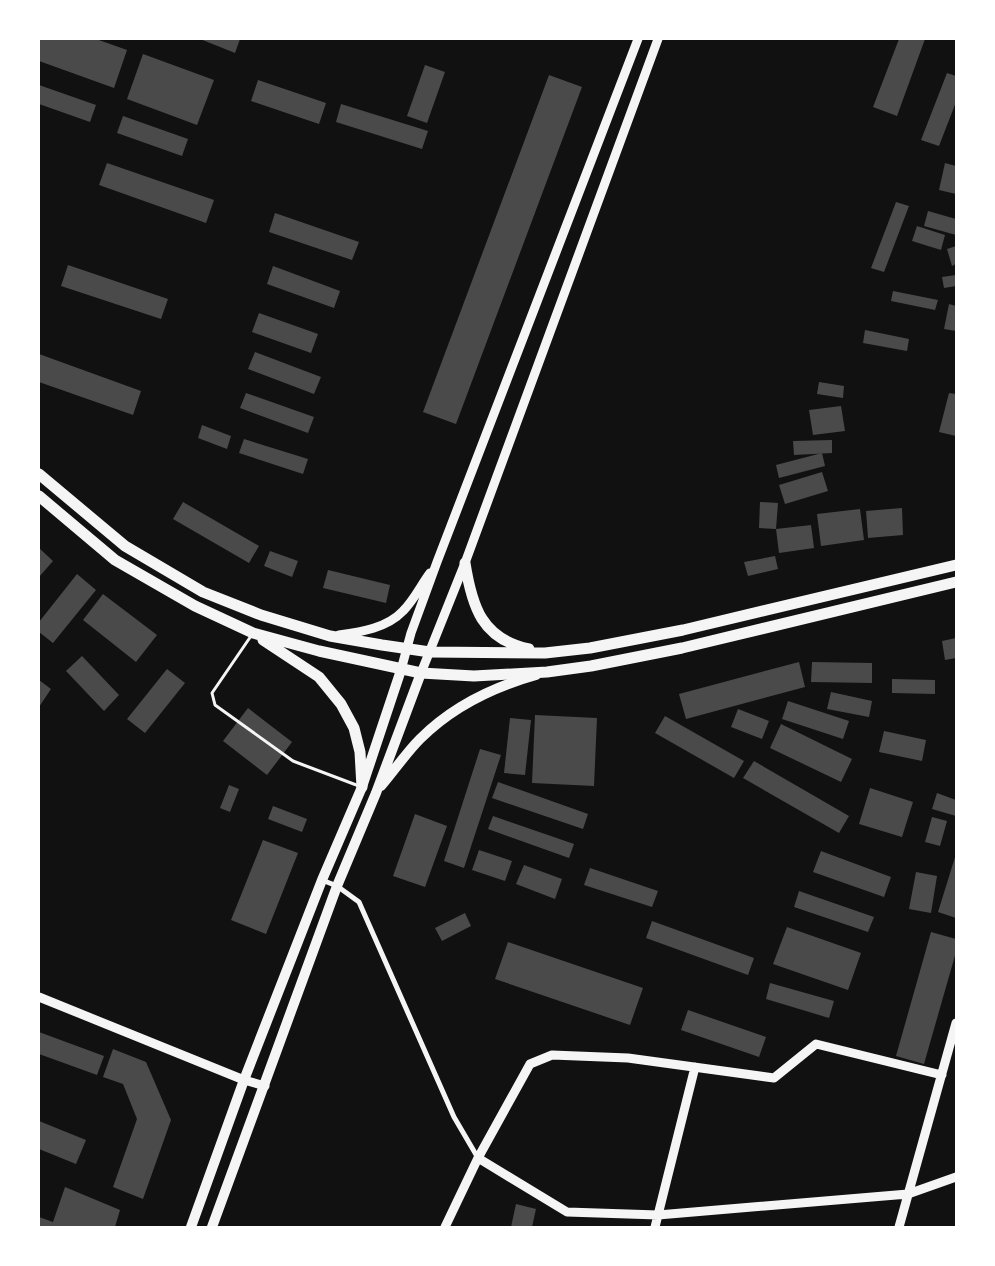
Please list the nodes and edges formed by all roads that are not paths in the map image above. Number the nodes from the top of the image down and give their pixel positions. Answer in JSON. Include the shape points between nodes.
{"nodes":[{"id":1,"x":638,"y":39,"type":"edge"},
{"id":2,"x":658,"y":39,"type":"edge"},
{"id":3,"x":39,"y":474,"type":"edge"},
{"id":4,"x":39,"y":496,"type":"edge"},
{"id":5,"x":437,"y":562,"type":"junction"},
{"id":6,"x":465,"y":563,"type":"junction"},
{"id":7,"x":956,"y":565,"type":"edge"},
{"id":8,"x":956,"y":582,"type":"edge"},
{"id":9,"x":253,"y":633,"type":"junction"},
{"id":10,"x":330,"y":636,"type":"junction"},
{"id":11,"x":407,"y":648,"type":"junction"},
{"id":12,"x":430,"y":652,"type":"junction"},
{"id":13,"x":545,"y":653,"type":"junction"},
{"id":14,"x":402,"y":670,"type":"junction"},
{"id":15,"x":547,"y":672,"type":"junction"},
{"id":16,"x":421,"y":673,"type":"junction"},
{"id":17,"x":362,"y":787,"type":"junction"},
{"id":18,"x":376,"y":793,"type":"junction"},
{"id":19,"x":322,"y":880,"type":"junction"},
{"id":20,"x":337,"y":886,"type":"junction"},
{"id":21,"x":39,"y":997,"type":"edge"},
{"id":22,"x":956,"y":1023,"type":"edge"},
{"id":23,"x":695,"y":1067,"type":"junction"},
{"id":24,"x":942,"y":1075,"type":"junction"},
{"id":25,"x":244,"y":1080,"type":"junction"},
{"id":26,"x":265,"y":1086,"type":"junction"},
{"id":27,"x":478,"y":1158,"type":"junction"},
{"id":28,"x":956,"y":1177,"type":"edge"},
{"id":29,"x":908,"y":1194,"type":"junction"},
{"id":30,"x":658,"y":1215,"type":"junction"},
{"id":31,"x":191,"y":1227,"type":"edge"},
{"id":32,"x":212,"y":1227,"type":"edge"},
{"id":33,"x":444,"y":1227,"type":"edge"},
{"id":34,"x":655,"y":1227,"type":"edge"},
{"id":35,"x":899,"y":1227,"type":"edge"}],
"edges":[{"from":1,"to":5,"type":"street"},
{"from":2,"to":6,"type":"street"},
{"from":3,"to":10,"type":"highway","via":[[125,546],[203,592],[261,615]]},
{"from":4,"to":9,"type":"highway","via":[[115,560],[195,606]]},
{"from":5,"to":10,"type":"street","via":[[397,616],[362,632]]},
{"from":5,"to":11,"type":"street"},
{"from":6,"to":12,"type":"street"},
{"from":6,"to":13,"type":"highway","via":[[476,611],[484,624],[499,638]]},
{"from":7,"to":13,"type":"highway","via":[[683,630]]},
{"from":8,"to":15,"type":"highway","via":[[682,648]]},
{"from":9,"to":14,"type":"highway"},
{"from":9,"to":17,"type":"highway","via":[[319,677],[341,704],[354,728],[360,752]]},
{"from":9,"to":17,"type":"lane","via":[[212,693],[215,705],[293,761]]},
{"from":10,"to":11,"type":"highway"},
{"from":11,"to":12,"type":"highway"},
{"from":11,"to":14,"type":"street"},
{"from":12,"to":13,"type":"highway"},
{"from":12,"to":16,"type":"street"},
{"from":14,"to":16,"type":"highway"},
{"from":14,"to":17,"type":"main road"},
{"from":15,"to":16,"type":"highway","via":[[474,676]]},
{"from":15,"to":18,"type":"main road","via":[[505,684],[458,708],[420,739]]},
{"from":16,"to":18,"type":"main road"},
{"from":17,"to":19,"type":"main road"},
{"from":18,"to":20,"type":"main road"},
{"from":19,"to":20,"type":"street"},
{"from":19,"to":25,"type":"main road"},
{"from":20,"to":26,"type":"main road"},
{"from":20,"to":27,"type":"street","via":[[359,902],[454,1117]]},
{"from":21,"to":25,"type":"street"},
{"from":22,"to":24,"type":"street"},
{"from":23,"to":24,"type":"street","via":[[774,1078],[816,1044]]},
{"from":23,"to":27,"type":"street","via":[[628,1058],[552,1055],[530,1064]]},
{"from":23,"to":30,"type":"street"},
{"from":24,"to":29,"type":"street"},
{"from":25,"to":26,"type":"street"},
{"from":25,"to":31,"type":"main road"},
{"from":26,"to":32,"type":"main road"},
{"from":27,"to":30,"type":"street","via":[[567,1212]]},
{"from":27,"to":33,"type":"street"},
{"from":28,"to":29,"type":"street"},
{"from":29,"to":30,"type":"street"},
{"from":29,"to":35,"type":"street"},
{"from":30,"to":34,"type":"street"}]}
